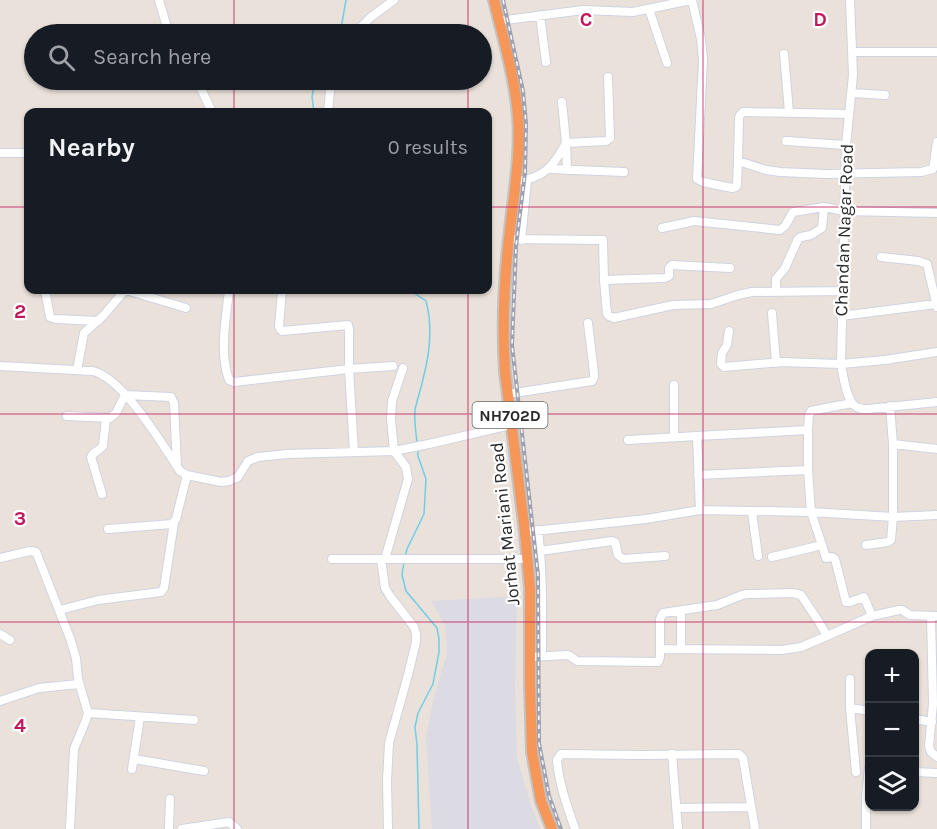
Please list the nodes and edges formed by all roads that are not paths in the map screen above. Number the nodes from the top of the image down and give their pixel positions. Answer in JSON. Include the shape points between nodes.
{"nodes":[{"id":1,"x":159,"y":0,"type":"edge"},
{"id":2,"x":394,"y":0,"type":"edge"},
{"id":3,"x":494,"y":0,"type":"edge"},
{"id":4,"x":692,"y":0,"type":"edge"},
{"id":5,"x":850,"y":0,"type":"edge"},
{"id":6,"x":649,"y":9,"type":"junction"},
{"id":7,"x":540,"y":15,"type":"junction"},
{"id":8,"x":499,"y":21,"type":"junction"},
{"id":9,"x":166,"y":24,"type":"edge"},
{"id":10,"x":365,"y":24,"type":"edge"},
{"id":11,"x":853,"y":52,"type":"junction"},
{"id":12,"x":937,"y":52,"type":"edge"},
{"id":13,"x":784,"y":54,"type":"dead end"},
{"id":14,"x":546,"y":62,"type":"dead end"},
{"id":15,"x":667,"y":63,"type":"dead end"},
{"id":16,"x":608,"y":77,"type":"dead end"},
{"id":17,"x":202,"y":90,"type":"edge"},
{"id":18,"x":330,"y":90,"type":"edge"},
{"id":19,"x":851,"y":93,"type":"junction"},
{"id":20,"x":885,"y":95,"type":"dead end"},
{"id":21,"x":562,"y":102,"type":"dead end"},
{"id":22,"x":210,"y":108,"type":"edge"},
{"id":23,"x":328,"y":108,"type":"edge"},
{"id":24,"x":789,"y":112,"type":"junction"},
{"id":25,"x":848,"y":114,"type":"junction"},
{"id":26,"x":786,"y":141,"type":"dead end"},
{"id":27,"x":937,"y":142,"type":"edge"},
{"id":28,"x":566,"y":143,"type":"junction"},
{"id":29,"x":846,"y":145,"type":"junction"},
{"id":30,"x":0,"y":153,"type":"edge"},
{"id":31,"x":24,"y":153,"type":"edge"},
{"id":32,"x":738,"y":161,"type":"junction"},
{"id":33,"x":550,"y":169,"type":"junction"},
{"id":34,"x":567,"y":170,"type":"junction"},
{"id":35,"x":624,"y":172,"type":"dead end"},
{"id":36,"x":845,"y":174,"type":"junction"},
{"id":37,"x":527,"y":180,"type":"junction"},
{"id":38,"x":515,"y":181,"type":"junction"},
{"id":39,"x":824,"y":207,"type":"junction"},
{"id":40,"x":844,"y":210,"type":"junction"},
{"id":41,"x":937,"y":213,"type":"edge"},
{"id":42,"x":662,"y":228,"type":"dead end"},
{"id":43,"x":508,"y":239,"type":"junction"},
{"id":44,"x":521,"y":240,"type":"junction"},
{"id":45,"x":881,"y":257,"type":"dead end"},
{"id":46,"x":730,"y":268,"type":"dead end"},
{"id":47,"x":604,"y":280,"type":"junction"},
{"id":48,"x":776,"y":291,"type":"junction"},
{"id":49,"x":842,"y":291,"type":"junction"},
{"id":50,"x":46,"y":294,"type":"edge"},
{"id":51,"x":122,"y":294,"type":"edge"},
{"id":52,"x":139,"y":294,"type":"edge"},
{"id":53,"x":229,"y":294,"type":"edge"},
{"id":54,"x":282,"y":294,"type":"edge"},
{"id":55,"x":937,"y":306,"type":"edge"},
{"id":56,"x":186,"y":308,"type":"dead end"},
{"id":57,"x":772,"y":313,"type":"dead end"},
{"id":58,"x":842,"y":316,"type":"junction"},
{"id":59,"x":98,"y":321,"type":"junction"},
{"id":60,"x":588,"y":323,"type":"dead end"},
{"id":61,"x":729,"y":331,"type":"dead end"},
{"id":62,"x":937,"y":352,"type":"edge"},
{"id":63,"x":776,"y":363,"type":"junction"},
{"id":64,"x":841,"y":364,"type":"junction"},
{"id":65,"x":0,"y":366,"type":"edge"},
{"id":66,"x":393,"y":366,"type":"dead end"},
{"id":67,"x":403,"y":368,"type":"dead end"},
{"id":68,"x":349,"y":369,"type":"junction"},
{"id":69,"x":77,"y":370,"type":"junction"},
{"id":70,"x":674,"y":385,"type":"dead end"},
{"id":71,"x":508,"y":394,"type":"junction"},
{"id":72,"x":125,"y":395,"type":"junction"},
{"id":73,"x":937,"y":402,"type":"edge"},
{"id":74,"x":852,"y":403,"type":"junction"},
{"id":75,"x":890,"y":406,"type":"junction"},
{"id":76,"x":67,"y":416,"type":"dead end"},
{"id":77,"x":106,"y":418,"type":"junction"},
{"id":78,"x":511,"y":425,"type":"junction"},
{"id":79,"x":808,"y":430,"type":"junction"},
{"id":80,"x":697,"y":436,"type":"junction"},
{"id":81,"x":674,"y":437,"type":"junction"},
{"id":82,"x":628,"y":440,"type":"dead end"},
{"id":83,"x":893,"y":444,"type":"junction"},
{"id":84,"x":937,"y":449,"type":"edge"},
{"id":85,"x":394,"y":451,"type":"junction"},
{"id":86,"x":354,"y":452,"type":"junction"},
{"id":87,"x":177,"y":467,"type":"junction"},
{"id":88,"x":808,"y":470,"type":"junction"},
{"id":89,"x":187,"y":475,"type":"junction"},
{"id":90,"x":698,"y":475,"type":"junction"},
{"id":91,"x":102,"y":494,"type":"dead end"},
{"id":92,"x":700,"y":510,"type":"junction"},
{"id":93,"x":752,"y":512,"type":"junction"},
{"id":94,"x":811,"y":512,"type":"junction"},
{"id":95,"x":937,"y":515,"type":"edge"},
{"id":96,"x":893,"y":517,"type":"junction"},
{"id":97,"x":174,"y":523,"type":"junction"},
{"id":98,"x":108,"y":530,"type":"dead end"},
{"id":99,"x":538,"y":530,"type":"junction"},
{"id":100,"x":525,"y":532,"type":"junction"},
{"id":101,"x":866,"y":544,"type":"dead end"},
{"id":102,"x":822,"y":545,"type":"junction"},
{"id":103,"x":540,"y":551,"type":"junction"},
{"id":104,"x":758,"y":555,"type":"dead end"},
{"id":105,"x":666,"y":556,"type":"dead end"},
{"id":106,"x":772,"y":557,"type":"dead end"},
{"id":107,"x":0,"y":558,"type":"edge"},
{"id":108,"x":332,"y":559,"type":"dead end"},
{"id":109,"x":386,"y":559,"type":"junction"},
{"id":110,"x":528,"y":559,"type":"junction"},
{"id":111,"x":60,"y":610,"type":"junction"},
{"id":112,"x":681,"y":611,"type":"junction"},
{"id":113,"x":873,"y":616,"type":"junction"},
{"id":114,"x":934,"y":616,"type":"edge"},
{"id":115,"x":0,"y":634,"type":"edge"},
{"id":116,"x":826,"y":636,"type":"junction"},
{"id":117,"x":10,"y":640,"type":"dead end"},
{"id":118,"x":660,"y":649,"type":"junction"},
{"id":119,"x":681,"y":649,"type":"junction"},
{"id":120,"x":536,"y":656,"type":"junction"},
{"id":121,"x":934,"y":672,"type":"edge"},
{"id":122,"x":850,"y":679,"type":"dead end"},
{"id":123,"x":79,"y":684,"type":"junction"},
{"id":124,"x":0,"y":701,"type":"edge"},
{"id":125,"x":850,"y":708,"type":"junction"},
{"id":126,"x":865,"y":710,"type":"edge"},
{"id":127,"x":88,"y":713,"type":"junction"},
{"id":128,"x":140,"y":717,"type":"junction"},
{"id":129,"x":194,"y":720,"type":"dead end"},
{"id":130,"x":919,"y":720,"type":"edge"},
{"id":131,"x":932,"y":722,"type":"junction"},
{"id":132,"x":672,"y":754,"type":"junction"},
{"id":133,"x":937,"y":757,"type":"edge"},
{"id":134,"x":134,"y":759,"type":"junction"},
{"id":135,"x":132,"y":769,"type":"dead end"},
{"id":136,"x":204,"y":771,"type":"dead end"},
{"id":137,"x":856,"y":772,"type":"dead end"},
{"id":138,"x":919,"y":772,"type":"edge"},
{"id":139,"x":937,"y":773,"type":"edge"},
{"id":140,"x":170,"y":799,"type":"dead end"},
{"id":141,"x":751,"y":807,"type":"junction"},
{"id":142,"x":676,"y":808,"type":"junction"},
{"id":143,"x":866,"y":811,"type":"edge"},
{"id":144,"x":70,"y":829,"type":"edge"},
{"id":145,"x":169,"y":829,"type":"edge"},
{"id":146,"x":182,"y":829,"type":"edge"},
{"id":147,"x":237,"y":829,"type":"edge"},
{"id":148,"x":388,"y":829,"type":"edge"},
{"id":149,"x":552,"y":829,"type":"edge"},
{"id":150,"x":575,"y":829,"type":"edge"},
{"id":151,"x":678,"y":829,"type":"edge"},
{"id":152,"x":755,"y":829,"type":"edge"},
{"id":153,"x":866,"y":829,"type":"edge"}],
"edges":[{"from":1,"to":9,"type":"street"},
{"from":2,"to":10,"type":"street"},
{"from":3,"to":8,"type":"highway","name":"Jorhat Mariani Road","number":"NH702D"},
{"from":4,"to":6,"type":"street"},
{"from":4,"to":32,"type":"street","via":[[703,60],[697,179],[736,187]]},
{"from":5,"to":11,"type":"street","name":"Chandan Nagar Road"},
{"from":6,"to":7,"type":"street"},
{"from":6,"to":15,"type":"street"},
{"from":7,"to":8,"type":"street"},
{"from":7,"to":14,"type":"street"},
{"from":8,"to":38,"type":"highway","name":"Jorhat Mariani Road","number":"NH702D","via":[[518,117]]},
{"from":11,"to":12,"type":"street"},
{"from":11,"to":19,"type":"street","name":"Chandan Nagar Road"},
{"from":13,"to":24,"type":"street"},
{"from":16,"to":28,"type":"street","via":[[610,138]]},
{"from":17,"to":22,"type":"street"},
{"from":18,"to":23,"type":"street"},
{"from":19,"to":20,"type":"street"},
{"from":19,"to":25,"type":"street","name":"Chandan Nagar Road"},
{"from":21,"to":28,"type":"street"},
{"from":24,"to":25,"type":"street"},
{"from":24,"to":32,"type":"street","via":[[743,112]]},
{"from":25,"to":29,"type":"street","name":"Chandan Nagar Road"},
{"from":26,"to":29,"type":"street"},
{"from":27,"to":36,"type":"street","via":[[933,169]]},
{"from":28,"to":33,"type":"street"},
{"from":28,"to":34,"type":"street"},
{"from":29,"to":36,"type":"street","name":"Chandan Nagar Road"},
{"from":30,"to":31,"type":"street"},
{"from":32,"to":36,"type":"street","via":[[773,171]]},
{"from":33,"to":34,"type":"street"},
{"from":33,"to":37,"type":"street"},
{"from":34,"to":35,"type":"street"},
{"from":36,"to":40,"type":"street","name":"Chandan Nagar Road"},
{"from":37,"to":38,"type":"street"},
{"from":37,"to":44,"type":"street"},
{"from":38,"to":43,"type":"highway","name":"Jorhat Mariani Road","number":"NH702D"},
{"from":39,"to":40,"type":"street"},
{"from":39,"to":42,"type":"street","via":[[793,212],[780,230],[694,221]]},
{"from":39,"to":48,"type":"street","via":[[822,228],[798,239],[776,279]]},
{"from":40,"to":41,"type":"street"},
{"from":40,"to":49,"type":"street","name":"Chandan Nagar Road"},
{"from":43,"to":44,"type":"street"},
{"from":43,"to":71,"type":"highway","name":"Jorhat Mariani Road","number":"NH702D","via":[[503,328]]},
{"from":44,"to":47,"type":"street","via":[[603,240]]},
{"from":45,"to":55,"type":"street","via":[[927,264]]},
{"from":46,"to":47,"type":"street","via":[[672,265],[665,278]]},
{"from":47,"to":48,"type":"street","via":[[611,317],[673,305],[717,303],[746,292]]},
{"from":48,"to":49,"type":"street"},
{"from":49,"to":58,"type":"street","name":"Chandan Nagar Road"},
{"from":50,"to":59,"type":"street","via":[[50,317]]},
{"from":51,"to":59,"type":"street"},
{"from":52,"to":56,"type":"street"},
{"from":53,"to":68,"type":"street","via":[[225,346],[229,380]]},
{"from":54,"to":68,"type":"street","via":[[280,329],[348,326]]},
{"from":55,"to":58,"type":"street"},
{"from":57,"to":63,"type":"street"},
{"from":58,"to":64,"type":"street","name":"Chandan Nagar Road"},
{"from":59,"to":69,"type":"street","via":[[84,333]]},
{"from":60,"to":71,"type":"street","via":[[592,381]]},
{"from":61,"to":63,"type":"street","via":[[722,366]]},
{"from":62,"to":64,"type":"street"},
{"from":63,"to":64,"type":"street"},
{"from":64,"to":74,"type":"street","name":"Chandan Nagar Road"},
{"from":65,"to":69,"type":"street"},
{"from":66,"to":68,"type":"street"},
{"from":67,"to":85,"type":"street","via":[[391,407]]},
{"from":68,"to":86,"type":"street"},
{"from":69,"to":72,"type":"street","via":[[101,373]]},
{"from":70,"to":81,"type":"street"},
{"from":71,"to":78,"type":"highway","name":"Jorhat Mariani Road","number":"NH702D"},
{"from":72,"to":77,"type":"street","via":[[114,415]]},
{"from":72,"to":87,"type":"street"},
{"from":72,"to":87,"type":"street","via":[[172,399]]},
{"from":73,"to":75,"type":"street"},
{"from":74,"to":75,"type":"street","via":[[863,409]]},
{"from":74,"to":79,"type":"street","via":[[812,411]]},
{"from":75,"to":83,"type":"street"},
{"from":76,"to":77,"type":"street"},
{"from":77,"to":91,"type":"street","via":[[103,446],[91,457]]},
{"from":78,"to":85,"type":"street"},
{"from":78,"to":100,"type":"highway","name":"Jorhat Mariani Road","number":"NH702D"},
{"from":79,"to":80,"type":"street"},
{"from":79,"to":88,"type":"street"},
{"from":80,"to":81,"type":"street"},
{"from":80,"to":90,"type":"street"},
{"from":81,"to":82,"type":"street"},
{"from":83,"to":84,"type":"street"},
{"from":83,"to":96,"type":"street"},
{"from":85,"to":86,"type":"street"},
{"from":85,"to":109,"type":"street","via":[[406,467],[408,479]]},
{"from":86,"to":89,"type":"street","via":[[252,459],[238,477],[229,481]]},
{"from":87,"to":89,"type":"street"},
{"from":88,"to":90,"type":"street"},
{"from":88,"to":94,"type":"street"},
{"from":89,"to":97,"type":"street"},
{"from":90,"to":92,"type":"street"},
{"from":92,"to":93,"type":"street"},
{"from":92,"to":99,"type":"street"},
{"from":93,"to":94,"type":"street"},
{"from":93,"to":104,"type":"street"},
{"from":94,"to":96,"type":"street"},
{"from":94,"to":102,"type":"street"},
{"from":95,"to":96,"type":"street"},
{"from":96,"to":101,"type":"street","via":[[890,541]]},
{"from":97,"to":98,"type":"street"},
{"from":97,"to":111,"type":"street","via":[[161,592],[99,600]]},
{"from":99,"to":100,"type":"street"},
{"from":99,"to":103,"type":"street"},
{"from":100,"to":110,"type":"highway","name":"Jorhat Mariani Road","number":"NH702D"},
{"from":102,"to":106,"type":"street"},
{"from":102,"to":113,"type":"street","via":[[826,558],[835,559],[846,602],[864,597]]},
{"from":103,"to":105,"type":"street","via":[[612,541],[623,559]]},
{"from":103,"to":120,"type":"street","via":[[543,590]]},
{"from":107,"to":111,"type":"street","via":[[36,552]]},
{"from":108,"to":109,"type":"street"},
{"from":109,"to":110,"type":"street"},
{"from":109,"to":148,"type":"street","via":[[385,588],[416,634],[389,743]]},
{"from":110,"to":120,"type":"highway","name":"Jorhat Mariani Road","number":"NH702D"},
{"from":111,"to":123,"type":"street","via":[[74,650]]},
{"from":112,"to":116,"type":"street","via":[[721,604],[742,595],[798,594],[805,599]]},
{"from":112,"to":118,"type":"street","via":[[661,616]]},
{"from":112,"to":119,"type":"street"},
{"from":113,"to":114,"type":"street","via":[[899,610],[908,615]]},
{"from":113,"to":116,"type":"street"},
{"from":114,"to":121,"type":"street"},
{"from":115,"to":117,"type":"street"},
{"from":116,"to":119,"type":"street","via":[[789,649]]},
{"from":118,"to":119,"type":"street"},
{"from":118,"to":120,"type":"street","via":[[655,663]]},
{"from":120,"to":149,"type":"highway","name":"Jorhat Mariani Road","number":"NH702D","via":[[532,752],[541,801]]},
{"from":121,"to":131,"type":"street"},
{"from":122,"to":125,"type":"street"},
{"from":123,"to":124,"type":"street","via":[[39,688]]},
{"from":123,"to":127,"type":"street"},
{"from":125,"to":126,"type":"street"},
{"from":125,"to":137,"type":"street"},
{"from":127,"to":128,"type":"street"},
{"from":127,"to":144,"type":"street","via":[[74,749]]},
{"from":128,"to":129,"type":"street"},
{"from":128,"to":134,"type":"street"},
{"from":130,"to":131,"type":"street"},
{"from":131,"to":133,"type":"street","via":[[929,746]]},
{"from":132,"to":141,"type":"street","via":[[742,755]]},
{"from":132,"to":142,"type":"street"},
{"from":132,"to":150,"type":"street","via":[[561,754],[557,760],[561,784]]},
{"from":134,"to":135,"type":"street"},
{"from":134,"to":136,"type":"street"},
{"from":138,"to":139,"type":"street"},
{"from":140,"to":145,"type":"street"},
{"from":141,"to":142,"type":"street"},
{"from":141,"to":152,"type":"street"},
{"from":142,"to":151,"type":"street"},
{"from":143,"to":153,"type":"street"},
{"from":146,"to":147,"type":"street","via":[[227,822]]}]}
